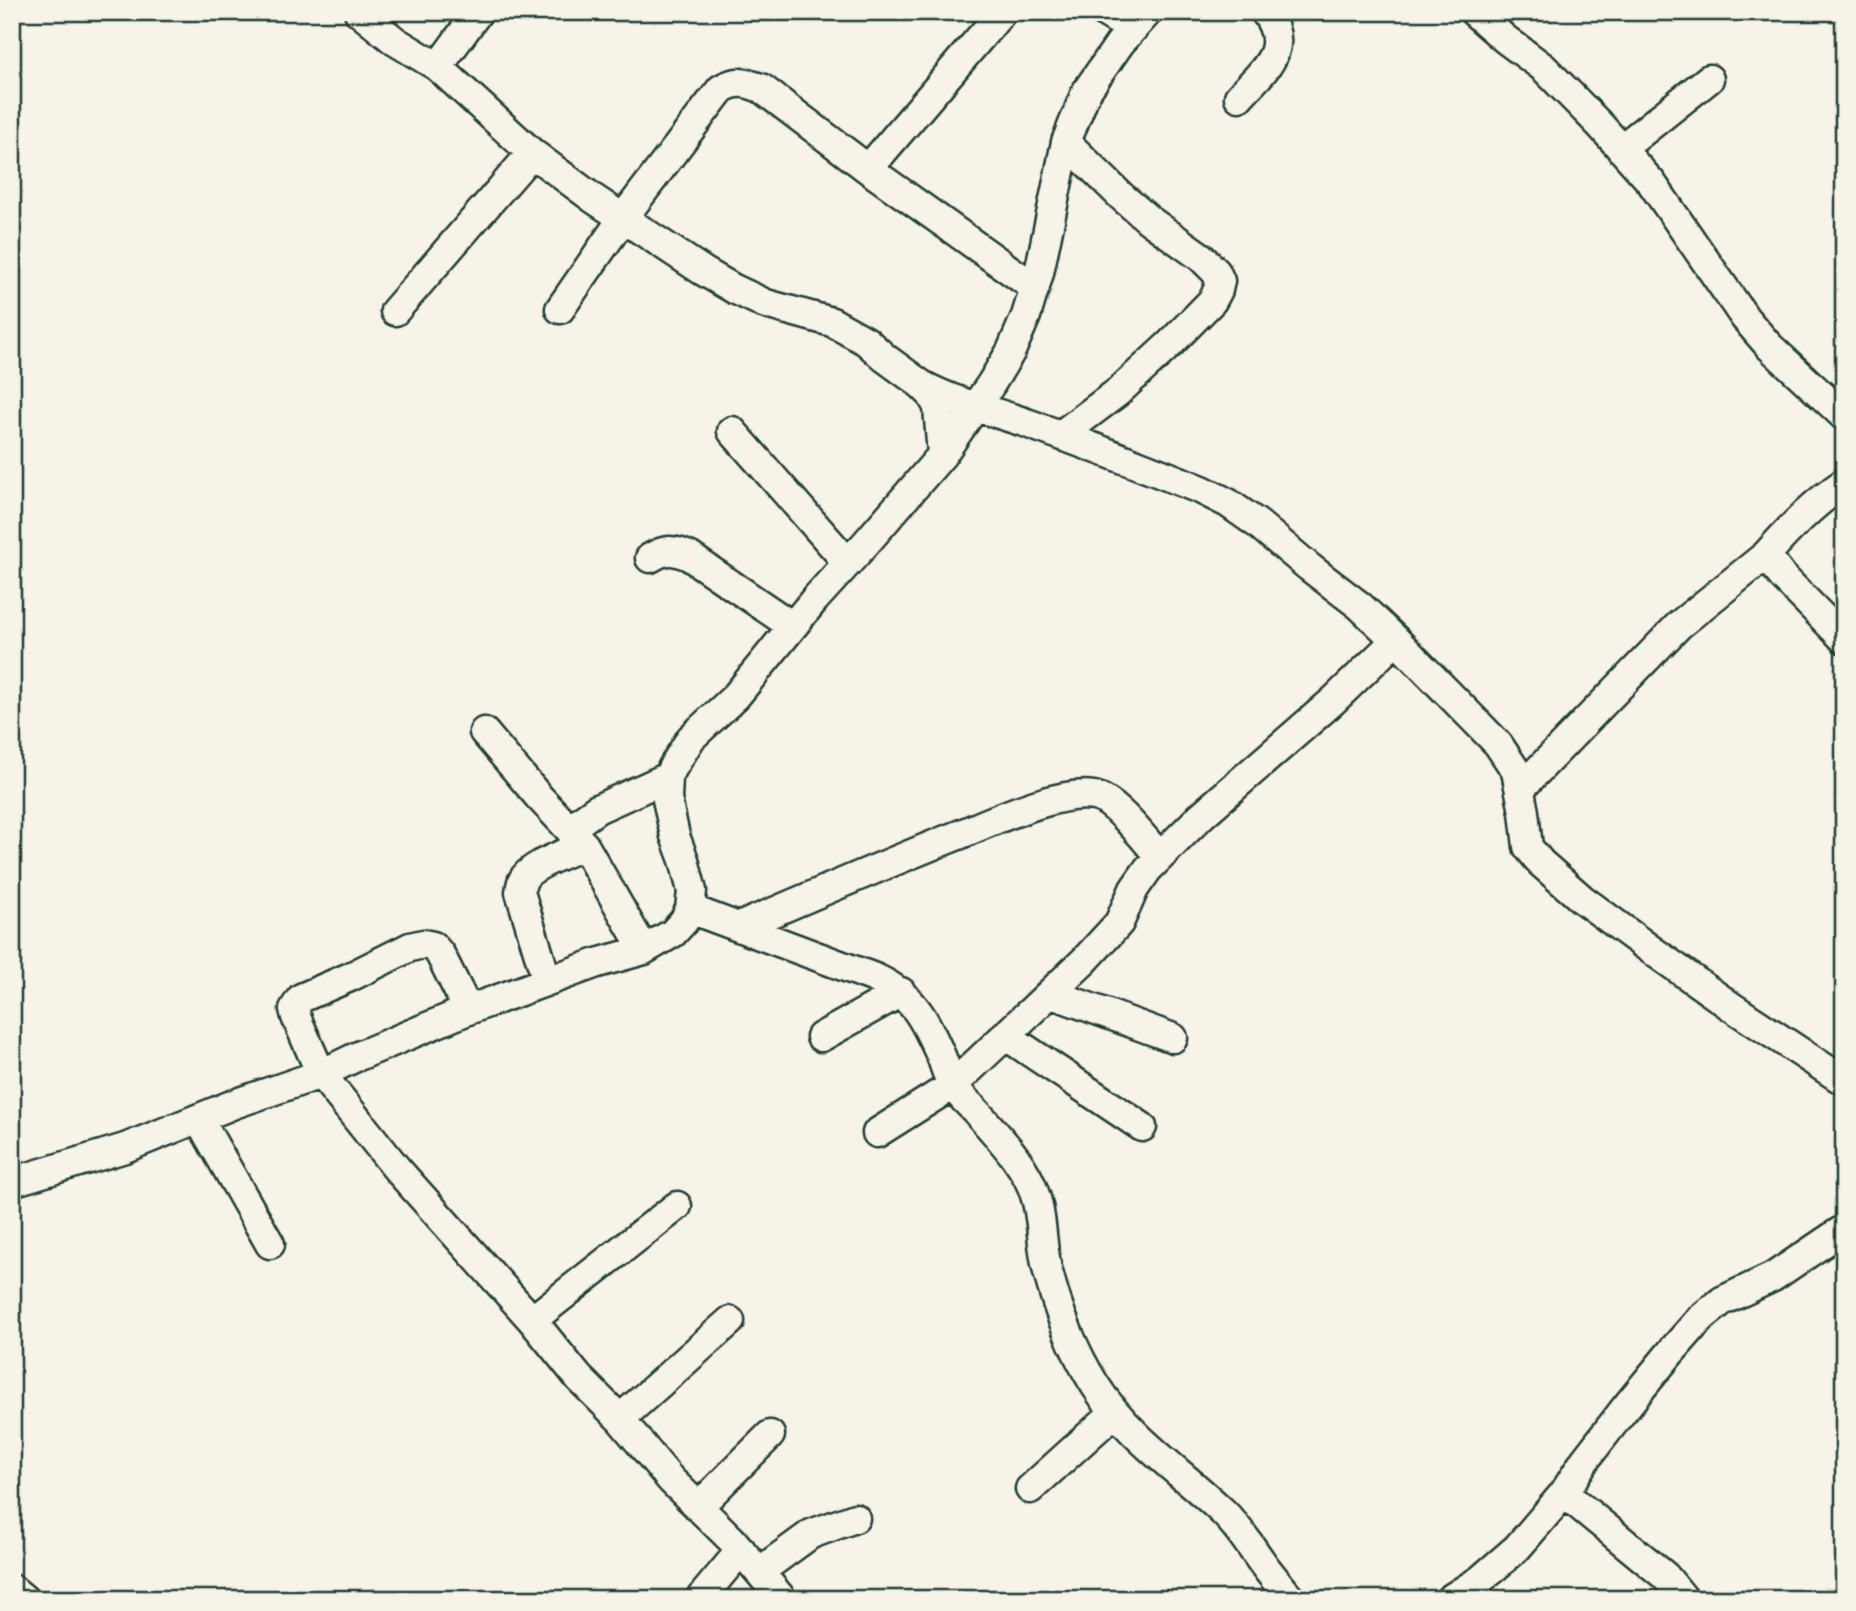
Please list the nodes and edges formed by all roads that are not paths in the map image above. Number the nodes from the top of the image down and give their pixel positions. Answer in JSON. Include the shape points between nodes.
{"nodes":[{"id":1,"x":359,"y":12,"type":"edge"},
{"id":2,"x":478,"y":12,"type":"edge"},
{"id":3,"x":1002,"y":12,"type":"edge"},
{"id":4,"x":1104,"y":12,"type":"edge"},
{"id":5,"x":1265,"y":12,"type":"edge"},
{"id":6,"x":1474,"y":12,"type":"edge"},
{"id":7,"x":1140,"y":21,"type":"edge"},
{"id":8,"x":438,"y":67,"type":"junction"},
{"id":9,"x":1709,"y":79,"type":"dead end"},
{"id":10,"x":1239,"y":97,"type":"dead end"},
{"id":11,"x":1066,"y":142,"type":"junction"},
{"id":12,"x":1621,"y":149,"type":"junction"},
{"id":13,"x":532,"y":153,"type":"junction"},
{"id":14,"x":868,"y":169,"type":"junction"},
{"id":15,"x":622,"y":218,"type":"junction"},
{"id":16,"x":1035,"y":288,"type":"junction"},
{"id":17,"x":560,"y":309,"type":"dead end"},
{"id":18,"x":395,"y":311,"type":"dead end"},
{"id":19,"x":922,"y":385,"type":"junction"},
{"id":20,"x":974,"y":408,"type":"junction"},
{"id":21,"x":1844,"y":416,"type":"edge"},
{"id":22,"x":732,"y":431,"type":"dead end"},
{"id":23,"x":1061,"y":435,"type":"junction"},
{"id":24,"x":942,"y":455,"type":"junction"},
{"id":25,"x":1844,"y":483,"type":"edge"},
{"id":26,"x":1766,"y":555,"type":"junction"},
{"id":27,"x":650,"y":558,"type":"dead end"},
{"id":28,"x":848,"y":563,"type":"junction"},
{"id":29,"x":792,"y":626,"type":"junction"},
{"id":30,"x":1844,"y":639,"type":"edge"},
{"id":31,"x":1396,"y":640,"type":"junction"},
{"id":32,"x":484,"y":732,"type":"dead end"},
{"id":33,"x":668,"y":777,"type":"junction"},
{"id":34,"x":1520,"y":789,"type":"junction"},
{"id":35,"x":576,"y":837,"type":"junction"},
{"id":36,"x":1160,"y":857,"type":"junction"},
{"id":37,"x":690,"y":909,"type":"junction"},
{"id":38,"x":739,"y":927,"type":"junction"},
{"id":39,"x":644,"y":950,"type":"junction"},
{"id":40,"x":547,"y":981,"type":"junction"},
{"id":41,"x":901,"y":992,"type":"junction"},
{"id":42,"x":1050,"y":993,"type":"junction"},
{"id":43,"x":468,"y":1010,"type":"junction"},
{"id":44,"x":1005,"y":1035,"type":"junction"},
{"id":45,"x":821,"y":1037,"type":"dead end"},
{"id":46,"x":1173,"y":1038,"type":"dead end"},
{"id":47,"x":321,"y":1074,"type":"junction"},
{"id":48,"x":1844,"y":1082,"type":"edge"},
{"id":49,"x":953,"y":1086,"type":"junction"},
{"id":50,"x":199,"y":1119,"type":"junction"},
{"id":51,"x":1142,"y":1127,"type":"dead end"},
{"id":52,"x":877,"y":1133,"type":"dead end"},
{"id":53,"x":12,"y":1182,"type":"edge"},
{"id":54,"x":677,"y":1206,"type":"dead end"},
{"id":55,"x":1844,"y":1229,"type":"edge"},
{"id":56,"x":270,"y":1244,"type":"dead end"},
{"id":57,"x":531,"y":1320,"type":"junction"},
{"id":58,"x":730,"y":1321,"type":"dead end"},
{"id":59,"x":1115,"y":1412,"type":"junction"},
{"id":60,"x":620,"y":1419,"type":"junction"},
{"id":61,"x":770,"y":1435,"type":"dead end"},
{"id":62,"x":1030,"y":1489,"type":"dead end"},
{"id":63,"x":1564,"y":1493,"type":"junction"},
{"id":64,"x":698,"y":1507,"type":"junction"},
{"id":65,"x":855,"y":1518,"type":"dead end"},
{"id":66,"x":750,"y":1561,"type":"junction"},
{"id":67,"x":12,"y":1589,"type":"edge"},
{"id":68,"x":1457,"y":1597,"type":"edge"},
{"id":69,"x":24,"y":1599,"type":"edge"},
{"id":70,"x":700,"y":1599,"type":"edge"},
{"id":71,"x":782,"y":1599,"type":"edge"},
{"id":72,"x":1291,"y":1599,"type":"edge"},
{"id":73,"x":1684,"y":1599,"type":"edge"}],
"edges":[{"from":1,"to":8,"type":"street"},
{"from":2,"to":8,"type":"street"},
{"from":3,"to":14,"type":"street"},
{"from":4,"to":7,"type":"street"},
{"from":5,"to":10,"type":"street","via":[[1277,37],[1272,60]]},
{"from":6,"to":12,"type":"street","via":[[1544,68]]},
{"from":7,"to":11,"type":"street","via":[[1086,92]]},
{"from":8,"to":13,"type":"street"},
{"from":9,"to":12,"type":"street"},
{"from":11,"to":16,"type":"street"},
{"from":11,"to":23,"type":"street","via":[[1139,212],[1201,257],[1220,281],[1212,301],[1170,344],[1118,392]]},
{"from":12,"to":21,"type":"street","via":[[1651,182],[1745,318]]},
{"from":13,"to":15,"type":"street"},
{"from":13,"to":18,"type":"street"},
{"from":14,"to":15,"type":"street","via":[[761,88],[743,82],[730,84],[721,89]]},
{"from":14,"to":16,"type":"street"},
{"from":15,"to":17,"type":"street"},
{"from":15,"to":19,"type":"street","via":[[734,289],[846,329]]},
{"from":16,"to":20,"type":"street","via":[[1011,351]]},
{"from":19,"to":20,"type":"street"},
{"from":19,"to":24,"type":"street","via":[[938,407]]},
{"from":20,"to":23,"type":"street"},
{"from":20,"to":24,"type":"street"},
{"from":22,"to":28,"type":"street"},
{"from":23,"to":31,"type":"street","via":[[1228,503],[1360,606]]},
{"from":24,"to":28,"type":"street"},
{"from":25,"to":26,"type":"street","via":[[1818,502]]},
{"from":26,"to":30,"type":"street"},
{"from":26,"to":34,"type":"street","via":[[1679,625]]},
{"from":27,"to":29,"type":"street","via":[[663,550],[689,556]]},
{"from":28,"to":29,"type":"street"},
{"from":29,"to":33,"type":"street","via":[[736,696],[691,738]]},
{"from":31,"to":34,"type":"street","via":[[1498,744],[1516,771]]},
{"from":31,"to":36,"type":"street"},
{"from":32,"to":35,"type":"street"},
{"from":33,"to":35,"type":"street","via":[[597,809]]},
{"from":33,"to":37,"type":"street","via":[[667,799],[692,891]]},
{"from":34,"to":48,"type":"street","via":[[1528,847],[1541,863],[1650,949]]},
{"from":35,"to":39,"type":"street"},
{"from":35,"to":40,"type":"street","via":[[522,882],[520,892]]},
{"from":36,"to":38,"type":"street","via":[[1110,802],[1095,796],[1071,796],[1020,810]]},
{"from":36,"to":42,"type":"street","via":[[1134,889],[1119,923]]},
{"from":37,"to":38,"type":"street"},
{"from":37,"to":39,"type":"street","via":[[673,933]]},
{"from":38,"to":41,"type":"street"},
{"from":39,"to":40,"type":"street"},
{"from":40,"to":43,"type":"street"},
{"from":41,"to":45,"type":"street"},
{"from":41,"to":49,"type":"street","via":[[927,1026]]},
{"from":42,"to":44,"type":"street"},
{"from":42,"to":46,"type":"street"},
{"from":43,"to":47,"type":"street"},
{"from":43,"to":47,"type":"street","via":[[433,946],[410,947],[297,1003],[296,1017]]},
{"from":44,"to":49,"type":"street"},
{"from":44,"to":51,"type":"street"},
{"from":47,"to":50,"type":"street"},
{"from":47,"to":57,"type":"street","via":[[397,1169]]},
{"from":49,"to":52,"type":"street"},
{"from":49,"to":59,"type":"street","via":[[1024,1171],[1035,1195],[1046,1267],[1065,1323],[1094,1384]]},
{"from":50,"to":53,"type":"street","via":[[124,1148]]},
{"from":50,"to":56,"type":"street"},
{"from":54,"to":57,"type":"street"},
{"from":55,"to":63,"type":"street","via":[[1773,1277],[1722,1301],[1700,1320],[1626,1407]]},
{"from":57,"to":60,"type":"street"},
{"from":58,"to":60,"type":"street"},
{"from":59,"to":62,"type":"street"},
{"from":59,"to":72,"type":"street","via":[[1224,1512]]},
{"from":60,"to":64,"type":"street"},
{"from":61,"to":64,"type":"street"},
{"from":63,"to":68,"type":"street","via":[[1517,1548]]},
{"from":63,"to":73,"type":"street","via":[[1665,1576]]},
{"from":64,"to":66,"type":"street"},
{"from":65,"to":66,"type":"street"},
{"from":66,"to":70,"type":"street"},
{"from":66,"to":71,"type":"street"},
{"from":67,"to":69,"type":"street"}]}
